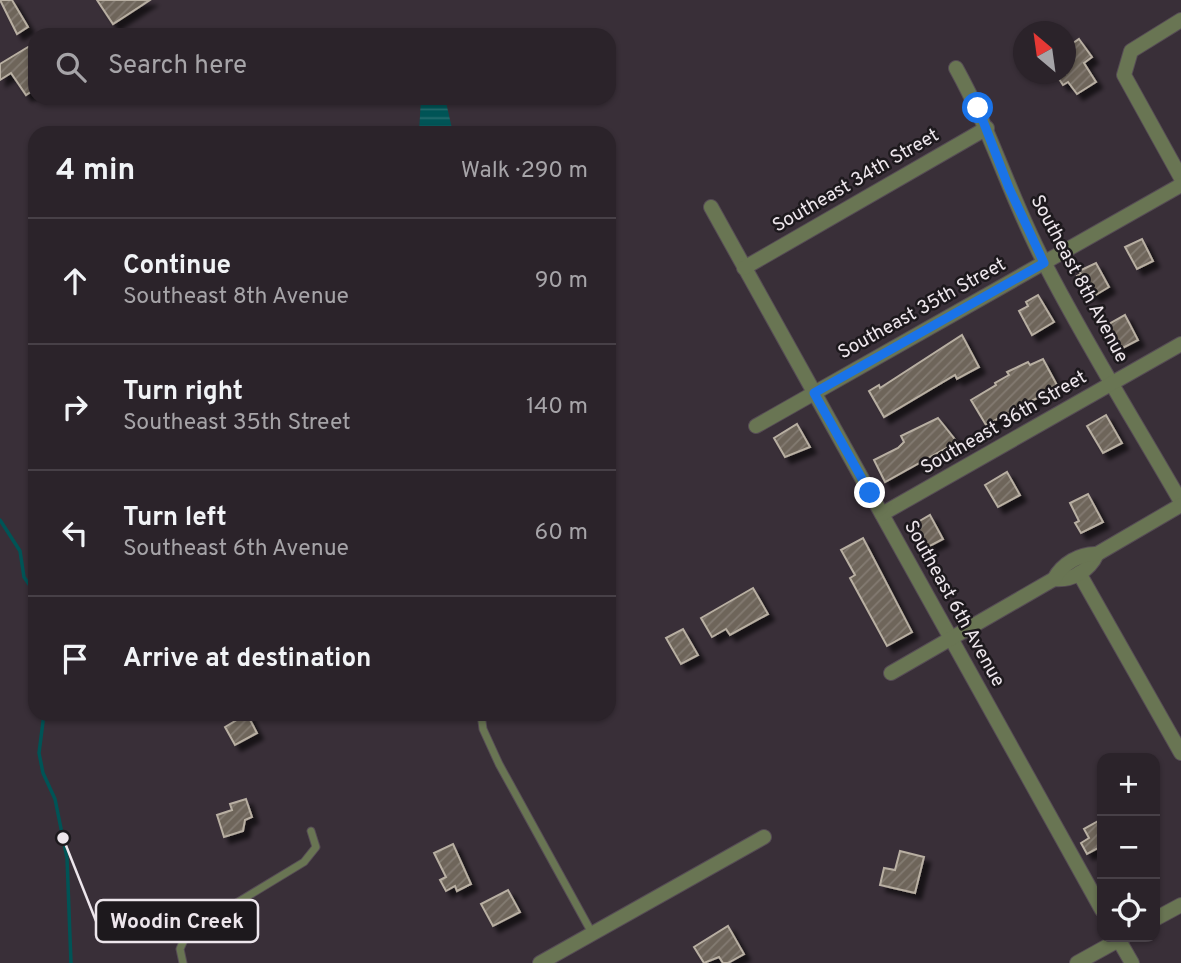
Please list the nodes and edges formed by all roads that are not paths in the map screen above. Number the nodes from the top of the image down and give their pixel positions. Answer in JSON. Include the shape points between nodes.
{"nodes":[{"id":1,"x":1181,"y":20,"type":"edge"},
{"id":2,"x":957,"y":68,"type":"dead end"},
{"id":3,"x":987,"y":128,"type":"junction"},
{"id":4,"x":1181,"y":178,"type":"edge"},
{"id":5,"x":1181,"y":185,"type":"edge"},
{"id":6,"x":711,"y":207,"type":"dead end"},
{"id":7,"x":1044,"y":263,"type":"junction"},
{"id":8,"x":744,"y":268,"type":"junction"},
{"id":9,"x":1181,"y":344,"type":"edge"},
{"id":10,"x":1113,"y":383,"type":"junction"},
{"id":11,"x":814,"y":393,"type":"junction"},
{"id":12,"x":756,"y":425,"type":"dead end"},
{"id":13,"x":1181,"y":504,"type":"edge"},
{"id":14,"x":882,"y":514,"type":"junction"},
{"id":15,"x":1097,"y":554,"type":"junction"},
{"id":16,"x":1079,"y":573,"type":"junction"},
{"id":17,"x":1054,"y":579,"type":"junction"},
{"id":18,"x":950,"y":637,"type":"junction"},
{"id":19,"x":891,"y":673,"type":"dead end"},
{"id":20,"x":482,"y":721,"type":"edge"},
{"id":21,"x":1180,"y":747,"type":"edge"},
{"id":22,"x":311,"y":831,"type":"dead end"},
{"id":23,"x":765,"y":837,"type":"dead end"},
{"id":24,"x":1097,"y":901,"type":"edge"},
{"id":25,"x":1181,"y":905,"type":"edge"},
{"id":26,"x":1160,"y":916,"type":"edge"},
{"id":27,"x":592,"y":933,"type":"junction"},
{"id":28,"x":1113,"y":942,"type":"edge"},
{"id":29,"x":1122,"y":942,"type":"edge"},
{"id":30,"x":183,"y":963,"type":"edge"},
{"id":31,"x":540,"y":963,"type":"edge"},
{"id":32,"x":1077,"y":963,"type":"edge"},
{"id":33,"x":1132,"y":963,"type":"edge"}],
"edges":[{"from":1,"to":4,"type":"street","via":[[1139,44],[1126,62],[1124,75]]},
{"from":2,"to":3,"type":"street","name":"Southeast 8th Avenue"},
{"from":3,"to":7,"type":"street","name":"Southeast 8th Avenue"},
{"from":3,"to":8,"type":"street","name":"Southeast 34th Street"},
{"from":5,"to":7,"type":"street","name":"Southeast 35th Street"},
{"from":6,"to":8,"type":"street","name":"Southeast 6th Avenue"},
{"from":7,"to":10,"type":"street","name":"Southeast 8th Avenue"},
{"from":7,"to":11,"type":"street","name":"Southeast 35th Street"},
{"from":8,"to":11,"type":"street","name":"Southeast 6th Avenue"},
{"from":9,"to":10,"type":"street","name":"Southeast 36th Street"},
{"from":10,"to":13,"type":"street","name":"Southeast 8th Avenue"},
{"from":10,"to":14,"type":"street","name":"Southeast 36th Street"},
{"from":11,"to":12,"type":"street","name":"Southeast 35th Street"},
{"from":11,"to":14,"type":"street","name":"Southeast 6th Avenue"},
{"from":13,"to":15,"type":"street"},
{"from":14,"to":18,"type":"street","name":"Southeast 6th Avenue"},
{"from":15,"to":16,"type":"street","via":[[1091,566]]},
{"from":15,"to":17,"type":"street","via":[[1085,554],[1059,569]]},
{"from":16,"to":17,"type":"street","via":[[1066,580]]},
{"from":16,"to":21,"type":"street"},
{"from":17,"to":18,"type":"street"},
{"from":18,"to":19,"type":"street"},
{"from":18,"to":24,"type":"street","name":"Southeast 6th Avenue"},
{"from":20,"to":27,"type":"lane","via":[[499,764]]},
{"from":22,"to":30,"type":"lane","via":[[316,847],[304,862],[187,933],[180,949]]},
{"from":23,"to":27,"type":"street"},
{"from":25,"to":26,"type":"street"},
{"from":27,"to":31,"type":"street"},
{"from":28,"to":32,"type":"street"},
{"from":29,"to":33,"type":"street"}]}
